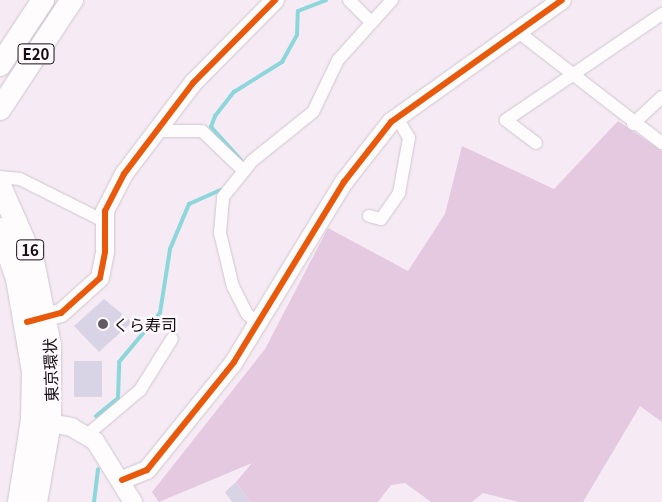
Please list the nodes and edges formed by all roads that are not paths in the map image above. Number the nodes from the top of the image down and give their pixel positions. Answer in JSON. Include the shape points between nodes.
{"nodes":[{"id":1,"x":43,"y":0,"type":"edge"},
{"id":2,"x":72,"y":0,"type":"edge"},
{"id":3,"x":276,"y":0,"type":"edge"},
{"id":4,"x":349,"y":0,"type":"edge"},
{"id":5,"x":392,"y":0,"type":"edge"},
{"id":6,"x":562,"y":0,"type":"edge"},
{"id":7,"x":662,"y":14,"type":"edge"},
{"id":8,"x":371,"y":22,"type":"junction"},
{"id":9,"x":517,"y":31,"type":"junction"},
{"id":10,"x":0,"y":65,"type":"edge"},
{"id":11,"x":570,"y":76,"type":"junction"},
{"id":12,"x":662,"y":97,"type":"edge"},
{"id":13,"x":0,"y":108,"type":"edge"},
{"id":14,"x":397,"y":117,"type":"junction"},
{"id":15,"x":633,"y":124,"type":"junction"},
{"id":16,"x":155,"y":131,"type":"junction"},
{"id":17,"x":536,"y":143,"type":"dead end"},
{"id":18,"x":662,"y":143,"type":"edge"},
{"id":19,"x":243,"y":170,"type":"junction"},
{"id":20,"x":0,"y":176,"type":"edge"},
{"id":21,"x":0,"y":186,"type":"edge"},
{"id":22,"x":369,"y":216,"type":"dead end"},
{"id":23,"x":104,"y":221,"type":"junction"},
{"id":24,"x":0,"y":229,"type":"edge"},
{"id":25,"x":37,"y":321,"type":"junction"},
{"id":26,"x":259,"y":325,"type":"junction"},
{"id":27,"x":172,"y":339,"type":"dead end"},
{"id":28,"x":41,"y":421,"type":"junction"},
{"id":29,"x":87,"y":435,"type":"junction"},
{"id":30,"x":122,"y":480,"type":"junction"},
{"id":31,"x":18,"y":502,"type":"edge"},
{"id":32,"x":36,"y":502,"type":"edge"},
{"id":33,"x":132,"y":502,"type":"edge"}],
"edges":[{"from":1,"to":10,"type":"highway","number":"E20"},
{"from":2,"to":13,"type":"highway","number":"E20"},
{"from":3,"to":16,"type":"street","via":[[205,70]]},
{"from":4,"to":8,"type":"street"},
{"from":5,"to":8,"type":"street"},
{"from":6,"to":9,"type":"street"},
{"from":7,"to":11,"type":"street"},
{"from":8,"to":19,"type":"street","via":[[338,60],[313,112]]},
{"from":9,"to":11,"type":"street"},
{"from":9,"to":14,"type":"street"},
{"from":11,"to":15,"type":"street"},
{"from":11,"to":17,"type":"street","via":[[506,120]]},
{"from":12,"to":15,"type":"street"},
{"from":14,"to":22,"type":"street","via":[[409,138],[399,193],[381,220]]},
{"from":14,"to":26,"type":"street","via":[[344,182]]},
{"from":15,"to":18,"type":"street"},
{"from":16,"to":19,"type":"street","via":[[202,131]]},
{"from":16,"to":23,"type":"street","via":[[113,192]]},
{"from":19,"to":26,"type":"street","via":[[223,197],[220,233],[233,287],[247,314]]},
{"from":20,"to":23,"type":"street","via":[[20,179]]},
{"from":21,"to":25,"type":"highway","name":"東京環状","number":"16","via":[[29,247]]},
{"from":23,"to":25,"type":"street","via":[[105,252],[100,278],[72,306]]},
{"from":24,"to":25,"type":"highway","name":"東京環状","number":"16"},
{"from":25,"to":28,"type":"highway","name":"東京環状","number":"16"},
{"from":26,"to":30,"type":"street","via":[[148,470]]},
{"from":27,"to":29,"type":"street","via":[[140,390]]},
{"from":28,"to":29,"type":"street"},
{"from":28,"to":31,"type":"highway","name":"東京環状","number":"16"},
{"from":28,"to":32,"type":"highway","name":"東京環状","number":"16"},
{"from":29,"to":30,"type":"street"},
{"from":30,"to":33,"type":"street"}]}
